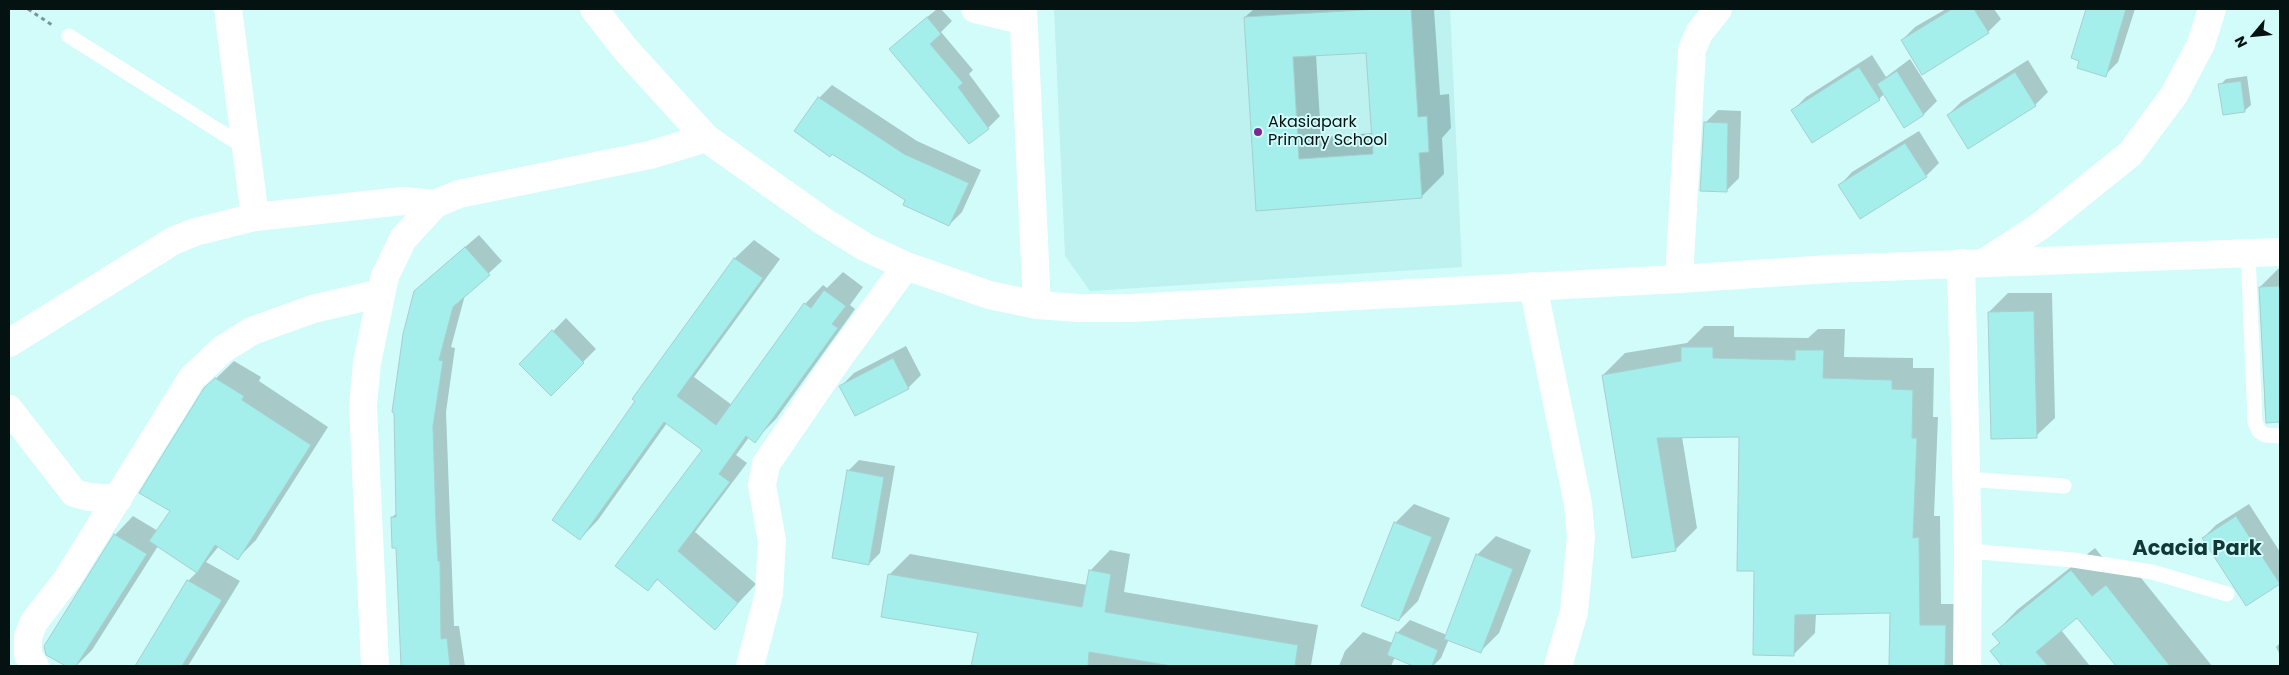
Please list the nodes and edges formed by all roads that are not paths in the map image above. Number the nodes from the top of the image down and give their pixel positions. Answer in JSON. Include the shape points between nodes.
{"nodes":[{"id":1,"x":228,"y":9,"type":"edge"},
{"id":2,"x":594,"y":9,"type":"edge"},
{"id":3,"x":975,"y":9,"type":"edge"},
{"id":4,"x":1718,"y":9,"type":"edge"},
{"id":5,"x":2212,"y":9,"type":"edge"},
{"id":6,"x":1022,"y":14,"type":"edge"},
{"id":7,"x":69,"y":36,"type":"road end"},
{"id":8,"x":706,"y":138,"type":"junction"},
{"id":9,"x":246,"y":148,"type":"junction"},
{"id":10,"x":436,"y":204,"type":"junction"},
{"id":11,"x":255,"y":218,"type":"junction"},
{"id":12,"x":2280,"y":252,"type":"edge"},
{"id":13,"x":2248,"y":253,"type":"junction"},
{"id":14,"x":1972,"y":263,"type":"junction"},
{"id":15,"x":906,"y":266,"type":"junction"},
{"id":16,"x":1679,"y":279,"type":"junction"},
{"id":17,"x":1533,"y":286,"type":"junction"},
{"id":18,"x":381,"y":293,"type":"junction"},
{"id":19,"x":1037,"y":305,"type":"junction"},
{"id":20,"x":9,"y":343,"type":"edge"},
{"id":21,"x":9,"y":409,"type":"edge"},
{"id":22,"x":2280,"y":436,"type":"edge"},
{"id":23,"x":1965,"y":479,"type":"junction"},
{"id":24,"x":2064,"y":486,"type":"dead end"},
{"id":25,"x":74,"y":492,"type":"junction"},
{"id":26,"x":118,"y":499,"type":"junction"},
{"id":27,"x":91,"y":541,"type":"junction"},
{"id":28,"x":1968,"y":551,"type":"junction"},
{"id":29,"x":2227,"y":594,"type":"dead end"},
{"id":30,"x":35,"y":666,"type":"edge"},
{"id":31,"x":375,"y":666,"type":"edge"},
{"id":32,"x":750,"y":666,"type":"edge"},
{"id":33,"x":1558,"y":666,"type":"edge"},
{"id":34,"x":1968,"y":666,"type":"edge"}],
"edges":[{"from":1,"to":9,"type":"street"},
{"from":2,"to":8,"type":"street","via":[[626,50]]},
{"from":3,"to":6,"type":"street"},
{"from":4,"to":16,"type":"street","via":[[1698,33],[1692,50]]},
{"from":5,"to":14,"type":"street","via":[[2202,44],[2174,95],[2130,154],[2038,227]]},
{"from":6,"to":19,"type":"street"},
{"from":7,"to":9,"type":"lane"},
{"from":8,"to":10,"type":"street","via":[[650,155],[459,194]]},
{"from":8,"to":15,"type":"street","via":[[823,221],[865,247]]},
{"from":9,"to":11,"type":"street"},
{"from":10,"to":11,"type":"street","via":[[403,201]]},
{"from":10,"to":18,"type":"street","via":[[403,239],[392,257]]},
{"from":11,"to":20,"type":"street","via":[[220,224],[173,241]]},
{"from":12,"to":13,"type":"street"},
{"from":13,"to":14,"type":"street"},
{"from":13,"to":22,"type":"lane","via":[[2254,422],[2266,435]]},
{"from":14,"to":16,"type":"street"},
{"from":14,"to":23,"type":"street"},
{"from":15,"to":19,"type":"street","via":[[980,293]]},
{"from":15,"to":32,"type":"street","via":[[766,464],[762,485],[772,541],[769,594]]},
{"from":16,"to":17,"type":"street"},
{"from":17,"to":19,"type":"street","via":[[1130,308]]},
{"from":17,"to":33,"type":"street","via":[[1578,504],[1581,537],[1574,612]]},
{"from":18,"to":26,"type":"street","via":[[276,321],[223,349],[192,378]]},
{"from":18,"to":31,"type":"street","via":[[367,362],[363,406]]},
{"from":21,"to":25,"type":"street"},
{"from":23,"to":24,"type":"lane"},
{"from":23,"to":28,"type":"street"},
{"from":25,"to":26,"type":"street","via":[[89,497]]},
{"from":25,"to":27,"type":"street"},
{"from":26,"to":27,"type":"street"},
{"from":27,"to":30,"type":"street","via":[[34,622],[28,637],[28,655]]},
{"from":28,"to":29,"type":"lane","via":[[2073,560],[2152,572]]},
{"from":28,"to":34,"type":"street"}]}
